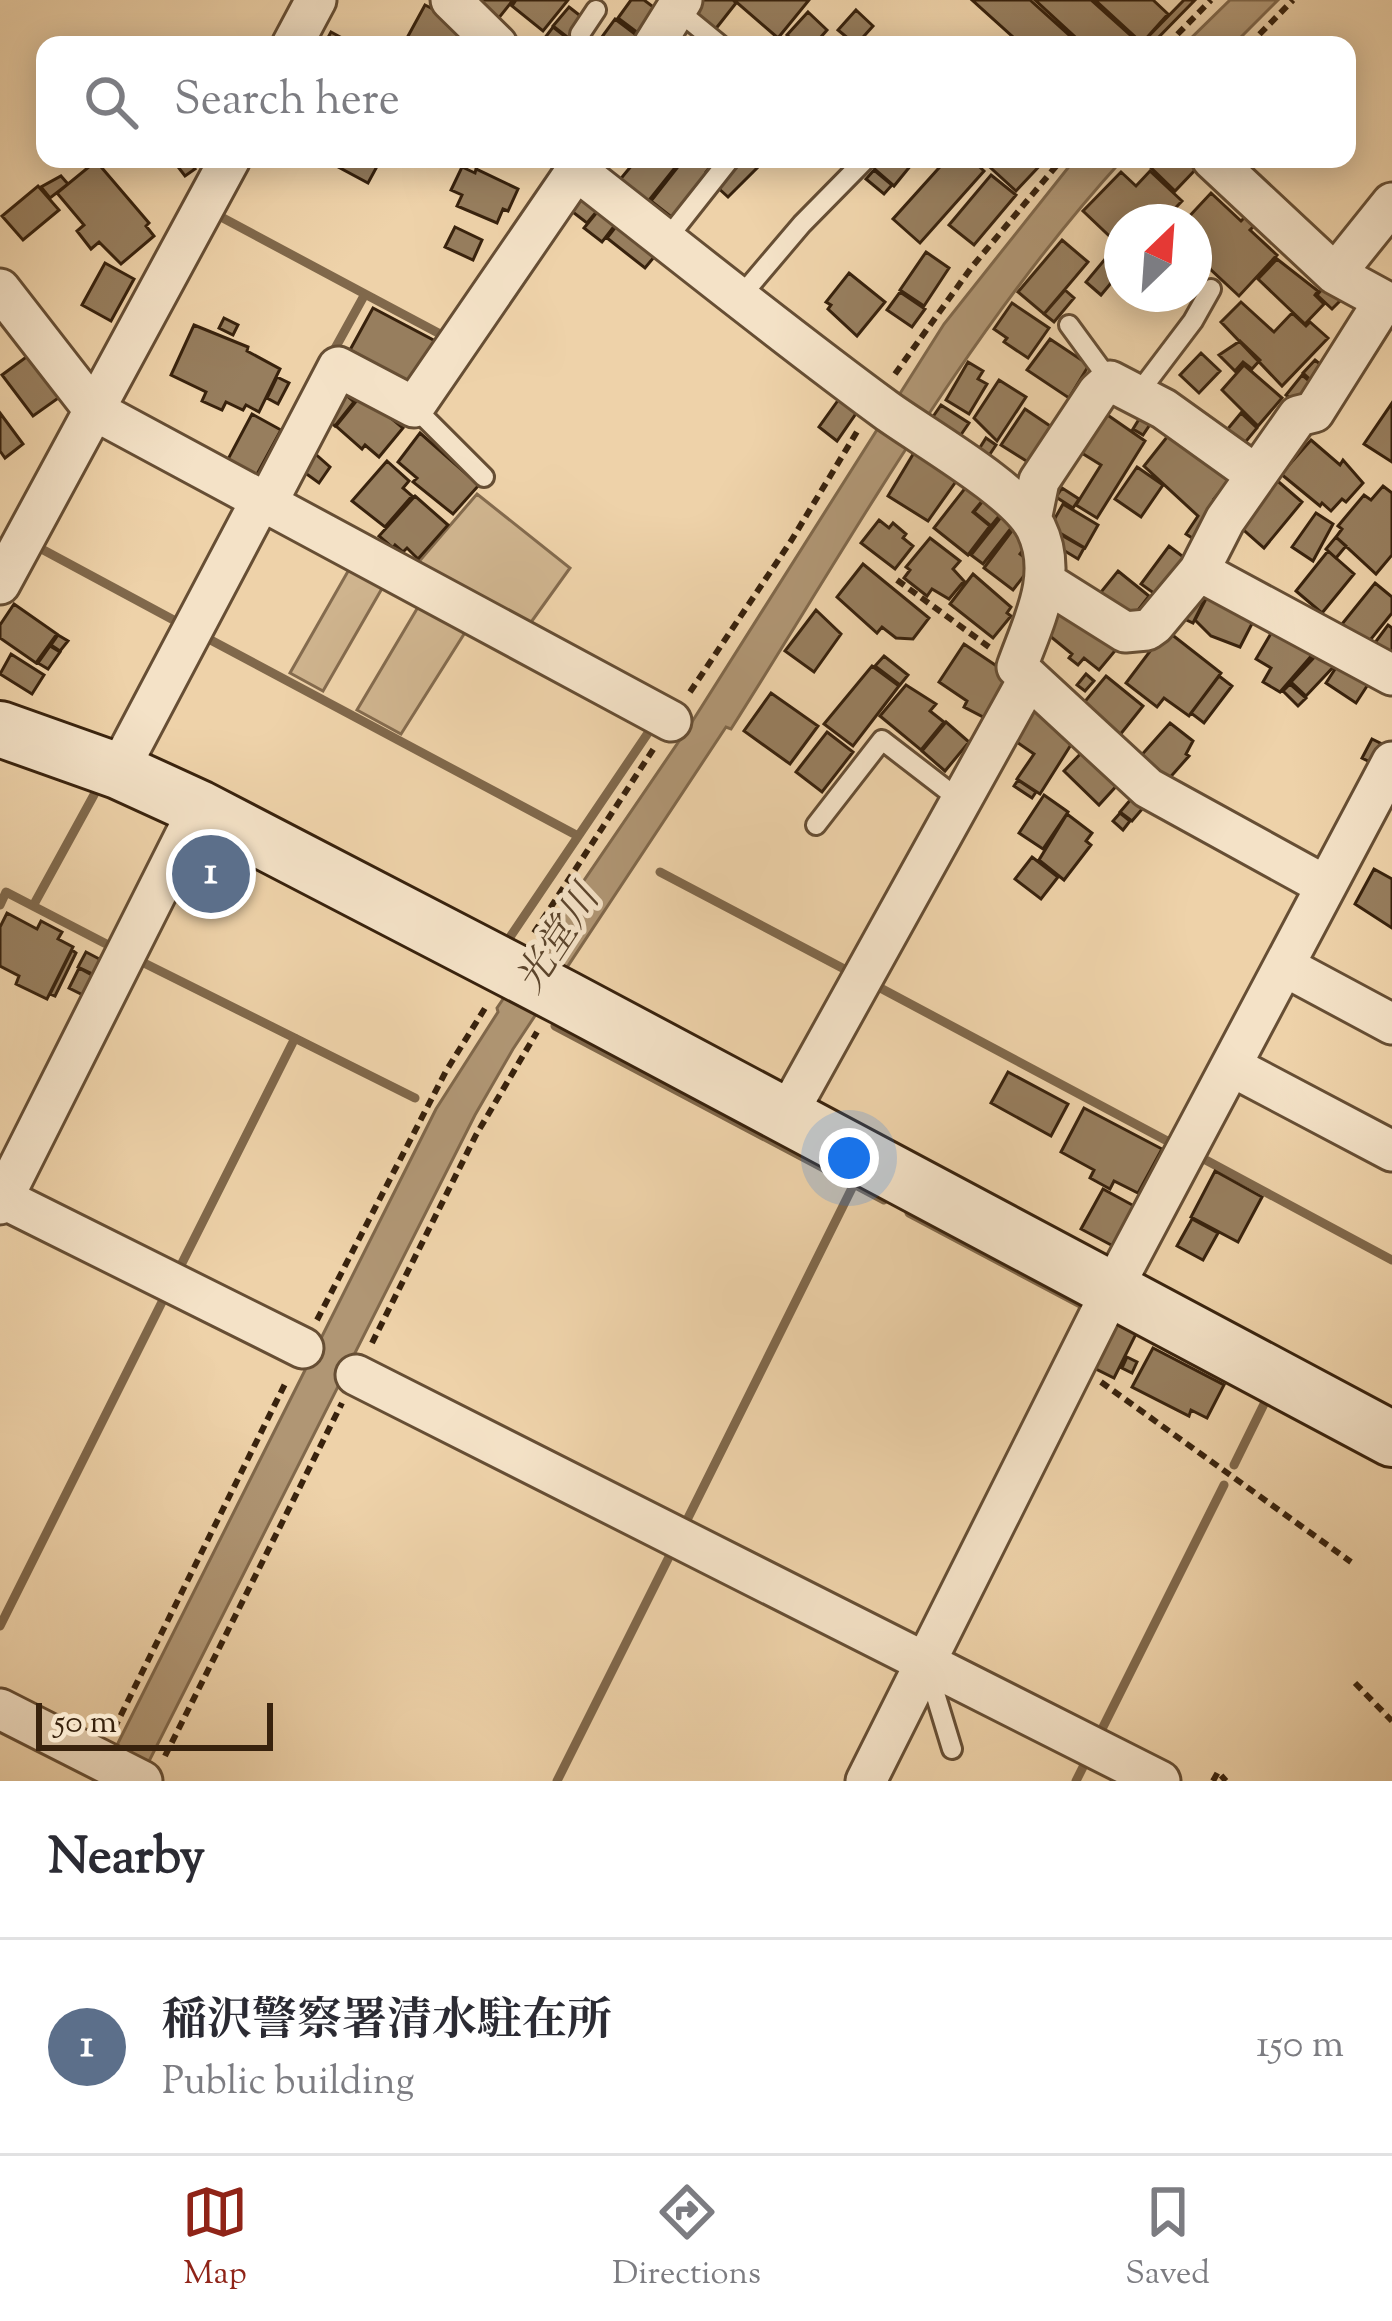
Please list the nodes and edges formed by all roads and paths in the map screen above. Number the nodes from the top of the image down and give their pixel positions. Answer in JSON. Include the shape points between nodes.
{"nodes":[{"id":1,"x":316,"y":0,"type":"edge"},
{"id":2,"x":451,"y":0,"type":"edge"},
{"id":3,"x":1210,"y":0,"type":"edge"},
{"id":4,"x":1293,"y":0,"type":"edge"},
{"id":5,"x":679,"y":4,"type":"edge"},
{"id":6,"x":596,"y":10,"type":"dead end"},
{"id":7,"x":297,"y":36,"type":"edge"},
{"id":8,"x":488,"y":36,"type":"edge"},
{"id":9,"x":580,"y":36,"type":"edge"},
{"id":10,"x":659,"y":36,"type":"edge"},
{"id":11,"x":711,"y":36,"type":"edge"},
{"id":12,"x":1176,"y":36,"type":"edge"},
{"id":13,"x":1258,"y":36,"type":"edge"},
{"id":14,"x":225,"y":168,"type":"edge"},
{"id":15,"x":578,"y":168,"type":"edge"},
{"id":16,"x":583,"y":168,"type":"edge"},
{"id":17,"x":723,"y":168,"type":"edge"},
{"id":18,"x":857,"y":168,"type":"edge"},
{"id":19,"x":1222,"y":168,"type":"edge"},
{"id":20,"x":1392,"y":203,"type":"edge"},
{"id":21,"x":665,"y":240,"type":"junction"},
{"id":22,"x":1335,"y":274,"type":"junction"},
{"id":23,"x":0,"y":289,"type":"edge"},
{"id":24,"x":740,"y":297,"type":"junction"},
{"id":25,"x":1388,"y":303,"type":"edge"},
{"id":26,"x":1198,"y":312,"type":"edge"},
{"id":27,"x":1069,"y":325,"type":"dead end"},
{"id":28,"x":1124,"y":388,"type":"junction"},
{"id":29,"x":414,"y":407,"type":"junction"},
{"id":30,"x":94,"y":410,"type":"junction"},
{"id":31,"x":484,"y":476,"type":"dead end"},
{"id":32,"x":1256,"y":476,"type":"junction"},
{"id":33,"x":264,"y":502,"type":"junction"},
{"id":34,"x":1031,"y":520,"type":"junction"},
{"id":35,"x":1199,"y":571,"type":"junction"},
{"id":36,"x":896,"y":580,"type":"dead end"},
{"id":37,"x":1047,"y":583,"type":"junction"},
{"id":38,"x":0,"y":584,"type":"edge"},
{"id":39,"x":1023,"y":673,"type":"junction"},
{"id":40,"x":1392,"y":675,"type":"edge"},
{"id":41,"x":671,"y":721,"type":"dead end"},
{"id":42,"x":0,"y":729,"type":"edge"},
{"id":43,"x":1392,"y":762,"type":"edge"},
{"id":44,"x":118,"y":771,"type":"junction"},
{"id":45,"x":961,"y":801,"type":"junction"},
{"id":46,"x":199,"y":808,"type":"junction"},
{"id":47,"x":816,"y":825,"type":"dead end"},
{"id":48,"x":1326,"y":886,"type":"junction"},
{"id":49,"x":1284,"y":966,"type":"junction"},
{"id":50,"x":1392,"y":1024,"type":"edge"},
{"id":51,"x":1231,"y":1066,"type":"junction"},
{"id":52,"x":785,"y":1118,"type":"junction"},
{"id":53,"x":1392,"y":1150,"type":"edge"},
{"id":54,"x":1,"y":1200,"type":"edge"},
{"id":55,"x":1113,"y":1288,"type":"junction"},
{"id":56,"x":302,"y":1348,"type":"dead end"},
{"id":57,"x":1076,"y":1364,"type":"junction"},
{"id":58,"x":356,"y":1375,"type":"dead end"},
{"id":59,"x":1390,"y":1433,"type":"edge"},
{"id":60,"x":1351,"y":1562,"type":"dead end"},
{"id":61,"x":925,"y":1663,"type":"junction"},
{"id":62,"x":1355,"y":1683,"type":"dead end"},
{"id":63,"x":0,"y":1709,"type":"edge"},
{"id":64,"x":1392,"y":1721,"type":"edge"},
{"id":65,"x":952,"y":1749,"type":"dead end"},
{"id":66,"x":142,"y":1781,"type":"edge"},
{"id":67,"x":866,"y":1781,"type":"edge"},
{"id":68,"x":1160,"y":1781,"type":"edge"},
{"id":69,"x":1214,"y":1781,"type":"edge"},
{"id":70,"x":1226,"y":1781,"type":"edge"}],
"edges":[{"from":1,"to":7,"type":"street"},
{"from":2,"to":8,"type":"street"},
{"from":3,"to":12,"type":"path"},
{"from":4,"to":13,"type":"path"},
{"from":5,"to":10,"type":"street"},
{"from":5,"to":11,"type":"lane"},
{"from":6,"to":9,"type":"lane"},
{"from":14,"to":30,"type":"street"},
{"from":15,"to":29,"type":"street"},
{"from":16,"to":21,"type":"street"},
{"from":17,"to":21,"type":"lane"},
{"from":18,"to":24,"type":"lane"},
{"from":19,"to":22,"type":"street"},
{"from":20,"to":22,"type":"street"},
{"from":21,"to":24,"type":"street"},
{"from":22,"to":25,"type":"street"},
{"from":23,"to":30,"type":"street"},
{"from":24,"to":34,"type":"street"},
{"from":25,"to":32,"type":"street","via":[[1314,412],[1298,416]]},
{"from":26,"to":28,"type":"lane"},
{"from":27,"to":28,"type":"lane"},
{"from":28,"to":32,"type":"street"},
{"from":28,"to":34,"type":"street","via":[[1098,392],[1039,481]]},
{"from":29,"to":31,"type":"lane"},
{"from":29,"to":33,"type":"street","via":[[338,367]]},
{"from":30,"to":33,"type":"street"},
{"from":30,"to":38,"type":"street"},
{"from":32,"to":35,"type":"street"},
{"from":33,"to":41,"type":"street"},
{"from":33,"to":44,"type":"street"},
{"from":34,"to":37,"type":"street"},
{"from":35,"to":37,"type":"street","via":[[1154,625],[1125,632]]},
{"from":35,"to":40,"type":"street"},
{"from":36,"to":39,"type":"path"},
{"from":37,"to":39,"type":"street"},
{"from":39,"to":45,"type":"street"},
{"from":39,"to":48,"type":"street","via":[[1148,788]]},
{"from":42,"to":44,"type":"street"},
{"from":43,"to":48,"type":"street"},
{"from":44,"to":46,"type":"street"},
{"from":45,"to":47,"type":"lane","via":[[882,740]]},
{"from":45,"to":52,"type":"street"},
{"from":46,"to":52,"type":"street"},
{"from":46,"to":54,"type":"street"},
{"from":48,"to":49,"type":"street"},
{"from":49,"to":50,"type":"street"},
{"from":49,"to":51,"type":"street"},
{"from":51,"to":53,"type":"street"},
{"from":51,"to":55,"type":"street"},
{"from":52,"to":55,"type":"street"},
{"from":54,"to":56,"type":"street"},
{"from":55,"to":57,"type":"street"},
{"from":55,"to":59,"type":"street"},
{"from":57,"to":60,"type":"path"},
{"from":57,"to":61,"type":"street"},
{"from":58,"to":61,"type":"street"},
{"from":61,"to":65,"type":"lane"},
{"from":61,"to":67,"type":"street"},
{"from":61,"to":68,"type":"street"},
{"from":62,"to":64,"type":"path"},
{"from":63,"to":66,"type":"street"},
{"from":69,"to":70,"type":"path","via":[[1218,1772]]}]}
